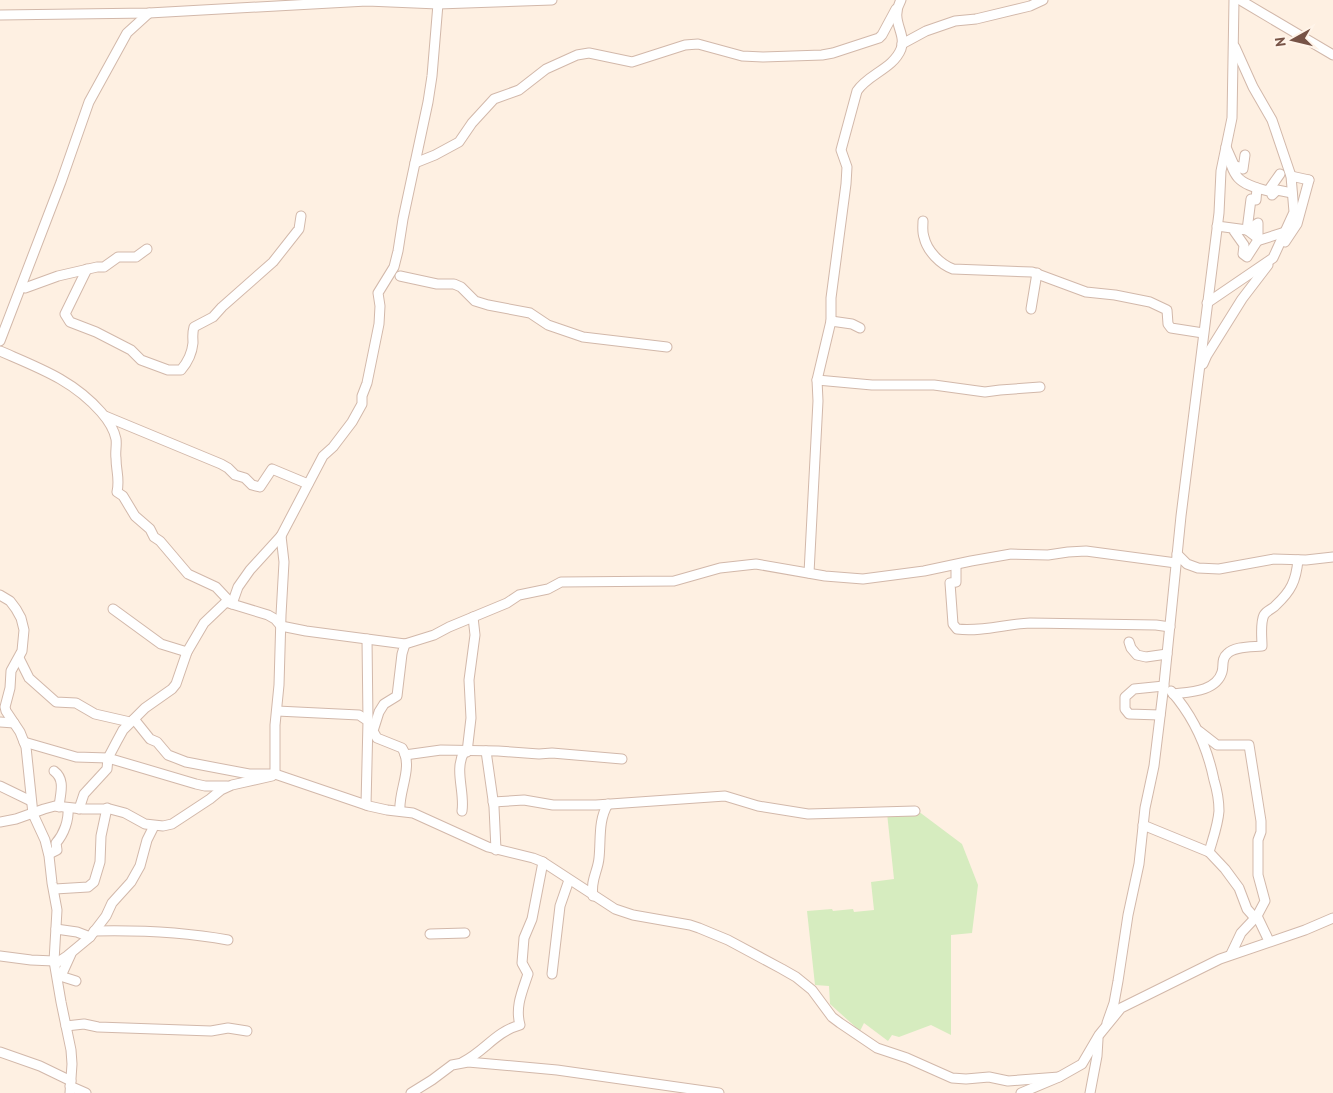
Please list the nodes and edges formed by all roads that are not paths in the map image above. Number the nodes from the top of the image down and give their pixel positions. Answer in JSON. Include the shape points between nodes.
{"nodes":[{"id":1,"x":552,"y":0,"type":"edge"},
{"id":2,"x":901,"y":0,"type":"edge"},
{"id":3,"x":1043,"y":0,"type":"edge"},
{"id":4,"x":1234,"y":0,"type":"edge"},
{"id":5,"x":1240,"y":0,"type":"edge"},
{"id":6,"x":438,"y":4,"type":"junction"},
{"id":7,"x":896,"y":9,"type":"junction"},
{"id":8,"x":149,"y":13,"type":"junction"},
{"id":9,"x":0,"y":15,"type":"edge"},
{"id":10,"x":902,"y":44,"type":"junction"},
{"id":11,"x":1234,"y":44,"type":"junction"},
{"id":12,"x":1333,"y":55,"type":"edge"},
{"id":13,"x":1226,"y":147,"type":"junction"},
{"id":14,"x":1245,"y":156,"type":"dead end"},
{"id":15,"x":416,"y":163,"type":"junction"},
{"id":16,"x":1280,"y":174,"type":"dead end"},
{"id":17,"x":1291,"y":176,"type":"junction"},
{"id":18,"x":1309,"y":180,"type":"junction"},
{"id":19,"x":1257,"y":188,"type":"junction"},
{"id":20,"x":1292,"y":193,"type":"junction"},
{"id":21,"x":1272,"y":195,"type":"dead end"},
{"id":22,"x":1294,"y":212,"type":"junction"},
{"id":23,"x":301,"y":216,"type":"dead end"},
{"id":24,"x":922,"y":221,"type":"dead end"},
{"id":25,"x":1217,"y":226,"type":"junction"},
{"id":26,"x":1232,"y":228,"type":"junction"},
{"id":27,"x":1247,"y":230,"type":"junction"},
{"id":28,"x":1285,"y":232,"type":"junction"},
{"id":29,"x":1258,"y":238,"type":"junction"},
{"id":30,"x":147,"y":249,"type":"dead end"},
{"id":31,"x":1273,"y":258,"type":"junction"},
{"id":32,"x":88,"y":268,"type":"junction"},
{"id":33,"x":1037,"y":273,"type":"junction"},
{"id":34,"x":400,"y":276,"type":"dead end"},
{"id":35,"x":25,"y":288,"type":"dead end"},
{"id":36,"x":1207,"y":303,"type":"junction"},
{"id":37,"x":1031,"y":309,"type":"dead end"},
{"id":38,"x":831,"y":321,"type":"junction"},
{"id":39,"x":860,"y":328,"type":"dead end"},
{"id":40,"x":1203,"y":333,"type":"junction"},
{"id":41,"x":0,"y":341,"type":"edge"},
{"id":42,"x":667,"y":347,"type":"dead end"},
{"id":43,"x":0,"y":351,"type":"edge"},
{"id":44,"x":817,"y":380,"type":"junction"},
{"id":45,"x":1197,"y":380,"type":"junction"},
{"id":46,"x":1040,"y":388,"type":"dead end"},
{"id":47,"x":104,"y":416,"type":"junction"},
{"id":48,"x":308,"y":484,"type":"junction"},
{"id":49,"x":281,"y":536,"type":"junction"},
{"id":50,"x":1333,"y":556,"type":"edge"},
{"id":51,"x":1177,"y":558,"type":"junction"},
{"id":52,"x":1298,"y":560,"type":"junction"},
{"id":53,"x":956,"y":565,"type":"junction"},
{"id":54,"x":809,"y":573,"type":"junction"},
{"id":55,"x":0,"y":595,"type":"edge"},
{"id":56,"x":232,"y":604,"type":"junction"},
{"id":57,"x":113,"y":609,"type":"dead end"},
{"id":58,"x":473,"y":616,"type":"junction"},
{"id":59,"x":281,"y":626,"type":"junction"},
{"id":60,"x":1170,"y":627,"type":"junction"},
{"id":61,"x":367,"y":639,"type":"junction"},
{"id":62,"x":1129,"y":642,"type":"dead end"},
{"id":63,"x":405,"y":644,"type":"junction"},
{"id":64,"x":187,"y":652,"type":"junction"},
{"id":65,"x":1167,"y":654,"type":"junction"},
{"id":66,"x":19,"y":658,"type":"junction"},
{"id":67,"x":1164,"y":685,"type":"junction"},
{"id":68,"x":1174,"y":694,"type":"junction"},
{"id":69,"x":0,"y":702,"type":"edge"},
{"id":70,"x":6,"y":711,"type":"junction"},
{"id":71,"x":277,"y":711,"type":"junction"},
{"id":72,"x":1160,"y":714,"type":"junction"},
{"id":73,"x":132,"y":721,"type":"junction"},
{"id":74,"x":368,"y":721,"type":"junction"},
{"id":75,"x":0,"y":722,"type":"edge"},
{"id":76,"x":14,"y":723,"type":"junction"},
{"id":77,"x":1199,"y":731,"type":"junction"},
{"id":78,"x":24,"y":742,"type":"junction"},
{"id":79,"x":486,"y":751,"type":"junction"},
{"id":80,"x":466,"y":752,"type":"junction"},
{"id":81,"x":405,"y":755,"type":"junction"},
{"id":82,"x":108,"y":758,"type":"junction"},
{"id":83,"x":622,"y":760,"type":"dead end"},
{"id":84,"x":54,"y":771,"type":"dead end"},
{"id":85,"x":275,"y":774,"type":"junction"},
{"id":86,"x":232,"y":785,"type":"junction"},
{"id":87,"x":0,"y":786,"type":"edge"},
{"id":88,"x":31,"y":801,"type":"junction"},
{"id":89,"x":493,"y":802,"type":"junction"},
{"id":90,"x":608,"y":804,"type":"junction"},
{"id":91,"x":366,"y":805,"type":"junction"},
{"id":92,"x":64,"y":807,"type":"junction"},
{"id":93,"x":108,"y":808,"type":"junction"},
{"id":94,"x":79,"y":809,"type":"junction"},
{"id":95,"x":400,"y":811,"type":"junction"},
{"id":96,"x":462,"y":811,"type":"dead end"},
{"id":97,"x":915,"y":811,"type":"dead end"},
{"id":98,"x":33,"y":814,"type":"junction"},
{"id":99,"x":0,"y":822,"type":"edge"},
{"id":100,"x":1143,"y":825,"type":"junction"},
{"id":101,"x":154,"y":826,"type":"junction"},
{"id":102,"x":496,"y":850,"type":"junction"},
{"id":103,"x":1209,"y":852,"type":"junction"},
{"id":104,"x":49,"y":854,"type":"junction"},
{"id":105,"x":543,"y":862,"type":"junction"},
{"id":106,"x":569,"y":880,"type":"junction"},
{"id":107,"x":55,"y":889,"type":"dead end"},
{"id":108,"x":593,"y":896,"type":"junction"},
{"id":109,"x":1256,"y":917,"type":"junction"},
{"id":110,"x":1333,"y":918,"type":"edge"},
{"id":111,"x":56,"y":929,"type":"junction"},
{"id":112,"x":465,"y":933,"type":"dead end"},
{"id":113,"x":92,"y":934,"type":"junction"},
{"id":114,"x":430,"y":934,"type":"dead end"},
{"id":115,"x":228,"y":940,"type":"dead end"},
{"id":116,"x":1269,"y":941,"type":"junction"},
{"id":117,"x":72,"y":952,"type":"junction"},
{"id":118,"x":1231,"y":954,"type":"junction"},
{"id":119,"x":0,"y":956,"type":"edge"},
{"id":120,"x":54,"y":962,"type":"junction"},
{"id":121,"x":552,"y":974,"type":"dead end"},
{"id":122,"x":59,"y":976,"type":"junction"},
{"id":123,"x":76,"y":981,"type":"dead end"},
{"id":124,"x":1107,"y":1023,"type":"junction"},
{"id":125,"x":66,"y":1026,"type":"junction"},
{"id":126,"x":246,"y":1031,"type":"dead end"},
{"id":127,"x":1099,"y":1035,"type":"junction"},
{"id":128,"x":0,"y":1052,"type":"edge"},
{"id":129,"x":461,"y":1063,"type":"junction"},
{"id":130,"x":1059,"y":1077,"type":"junction"},
{"id":131,"x":70,"y":1087,"type":"edge"},
{"id":132,"x":709,"y":1092,"type":"edge"},
{"id":133,"x":86,"y":1093,"type":"edge"},
{"id":134,"x":410,"y":1093,"type":"edge"},
{"id":135,"x":719,"y":1093,"type":"edge"},
{"id":136,"x":1021,"y":1093,"type":"edge"},
{"id":137,"x":1090,"y":1093,"type":"edge"}],
"edges":[{"from":1,"to":6,"type":"street"},
{"from":2,"to":7,"type":"street"},
{"from":3,"to":10,"type":"street","via":[[976,19],[955,21]]},
{"from":4,"to":11,"type":"street"},
{"from":5,"to":12,"type":"street"},
{"from":6,"to":8,"type":"street","via":[[367,1]]},
{"from":6,"to":15,"type":"street","via":[[432,76]]},
{"from":7,"to":10,"type":"street"},
{"from":7,"to":15,"type":"street","via":[[879,38],[822,55],[762,58],[698,44],[632,62],[589,53],[577,55],[546,69],[520,90],[494,98],[460,142]]},
{"from":8,"to":9,"type":"street"},
{"from":8,"to":41,"type":"street","via":[[128,33],[89,102]]},
{"from":10,"to":38,"type":"street","via":[[896,57],[857,91],[842,148],[846,184],[831,298]]},
{"from":11,"to":13,"type":"street","via":[[1232,118]]},
{"from":11,"to":17,"type":"street","via":[[1272,120]]},
{"from":13,"to":14,"type":"street","via":[[1234,164],[1243,169]]},
{"from":13,"to":19,"type":"street","via":[[1232,171],[1241,182]]},
{"from":13,"to":25,"type":"street"},
{"from":15,"to":48,"type":"street","via":[[394,267],[378,293],[379,324],[362,404]]},
{"from":16,"to":19,"type":"street","via":[[1268,191]]},
{"from":17,"to":18,"type":"street"},
{"from":17,"to":20,"type":"street"},
{"from":18,"to":22,"type":"street"},
{"from":18,"to":31,"type":"street","via":[[1297,224]]},
{"from":19,"to":27,"type":"street","via":[[1256,200],[1251,199]]},
{"from":20,"to":21,"type":"street","via":[[1277,190]]},
{"from":20,"to":22,"type":"street"},
{"from":22,"to":28,"type":"street"},
{"from":23,"to":32,"type":"street","via":[[298,229],[273,262],[213,317],[194,327],[191,351],[181,370],[168,370],[142,360],[131,350],[70,322],[65,314]]},
{"from":24,"to":33,"type":"street","via":[[924,239],[945,266]]},
{"from":25,"to":26,"type":"street"},
{"from":25,"to":36,"type":"street"},
{"from":26,"to":27,"type":"street"},
{"from":26,"to":29,"type":"street","via":[[1244,245],[1242,254],[1247,257]]},
{"from":27,"to":29,"type":"street","via":[[1258,223]]},
{"from":28,"to":29,"type":"street"},
{"from":28,"to":31,"type":"street"},
{"from":30,"to":32,"type":"street","via":[[136,257],[118,257],[104,267]]},
{"from":31,"to":36,"type":"street"},
{"from":31,"to":45,"type":"street","via":[[1206,355]]},
{"from":32,"to":35,"type":"street"},
{"from":33,"to":37,"type":"street"},
{"from":33,"to":40,"type":"street","via":[[1086,292],[1154,303],[1167,310],[1170,328]]},
{"from":34,"to":42,"type":"street","via":[[454,284],[475,301],[530,313],[548,325],[570,333]]},
{"from":36,"to":40,"type":"street"},
{"from":38,"to":39,"type":"street"},
{"from":38,"to":44,"type":"street"},
{"from":40,"to":45,"type":"street"},
{"from":43,"to":47,"type":"street","via":[[46,371],[81,392]]},
{"from":44,"to":46,"type":"street","via":[[872,385],[934,385],[985,392]]},
{"from":44,"to":54,"type":"street"},
{"from":45,"to":51,"type":"street"},
{"from":47,"to":48,"type":"street","via":[[221,464],[252,485],[260,487],[272,469]]},
{"from":47,"to":56,"type":"street","via":[[116,439],[117,492],[123,496],[134,516],[150,529],[184,570],[216,586]]},
{"from":48,"to":49,"type":"street"},
{"from":49,"to":56,"type":"street","via":[[250,570],[238,587]]},
{"from":49,"to":59,"type":"street","via":[[284,562]]},
{"from":50,"to":52,"type":"street"},
{"from":51,"to":52,"type":"street","via":[[1198,568],[1219,569],[1274,559]]},
{"from":51,"to":53,"type":"street","via":[[1086,551],[1011,554]]},
{"from":51,"to":60,"type":"street"},
{"from":52,"to":68,"type":"street","via":[[1297,574],[1291,587],[1264,616],[1262,646],[1228,652],[1223,659],[1219,679],[1207,688]]},
{"from":53,"to":54,"type":"street","via":[[863,579]]},
{"from":53,"to":60,"type":"street","via":[[956,582],[950,583],[953,624],[957,629],[989,629],[1030,623]]},
{"from":54,"to":58,"type":"street","via":[[756,564],[720,568],[674,581],[561,582],[548,589],[519,595]]},
{"from":55,"to":66,"type":"street","via":[[10,601],[21,618],[24,638]]},
{"from":56,"to":59,"type":"street","via":[[268,615]]},
{"from":56,"to":64,"type":"street","via":[[226,602],[210,616]]},
{"from":57,"to":64,"type":"street","via":[[161,644]]},
{"from":58,"to":63,"type":"street","via":[[434,636]]},
{"from":58,"to":80,"type":"street","via":[[476,635],[469,680],[471,718]]},
{"from":59,"to":61,"type":"street"},
{"from":59,"to":71,"type":"street"},
{"from":60,"to":65,"type":"street"},
{"from":61,"to":63,"type":"street"},
{"from":61,"to":74,"type":"street"},
{"from":62,"to":65,"type":"street","via":[[1137,655]]},
{"from":63,"to":81,"type":"street","via":[[397,696],[384,704],[373,731],[377,738],[402,748]]},
{"from":64,"to":73,"type":"street","via":[[176,684]]},
{"from":65,"to":67,"type":"street"},
{"from":66,"to":70,"type":"street","via":[[11,671]]},
{"from":66,"to":73,"type":"street","via":[[29,678],[56,702],[76,703],[95,714]]},
{"from":67,"to":68,"type":"street"},
{"from":67,"to":72,"type":"street"},
{"from":67,"to":72,"type":"street","via":[[1134,689],[1125,697],[1129,714]]},
{"from":68,"to":77,"type":"street"},
{"from":69,"to":70,"type":"street"},
{"from":70,"to":76,"type":"street"},
{"from":71,"to":74,"type":"street","via":[[360,715]]},
{"from":71,"to":85,"type":"street"},
{"from":72,"to":100,"type":"street"},
{"from":73,"to":82,"type":"street","via":[[123,730]]},
{"from":73,"to":85,"type":"street","via":[[168,755],[186,762],[249,774]]},
{"from":74,"to":91,"type":"street"},
{"from":75,"to":76,"type":"street"},
{"from":76,"to":78,"type":"street"},
{"from":77,"to":103,"type":"street","via":[[1210,760],[1218,803]]},
{"from":77,"to":109,"type":"street","via":[[1217,745],[1249,745],[1261,821],[1258,873],[1265,901]]},
{"from":78,"to":82,"type":"street","via":[[76,757]]},
{"from":78,"to":88,"type":"street"},
{"from":79,"to":80,"type":"street"},
{"from":79,"to":83,"type":"street","via":[[561,753]]},
{"from":79,"to":89,"type":"street"},
{"from":80,"to":81,"type":"street","via":[[441,750]]},
{"from":80,"to":96,"type":"street","via":[[460,758]]},
{"from":81,"to":95,"type":"street","via":[[407,768]]},
{"from":82,"to":86,"type":"street","via":[[196,784]]},
{"from":82,"to":94,"type":"street","via":[[107,769],[86,790]]},
{"from":84,"to":92,"type":"street","via":[[61,780]]},
{"from":85,"to":86,"type":"street"},
{"from":85,"to":91,"type":"street"},
{"from":86,"to":101,"type":"street","via":[[172,824]]},
{"from":87,"to":88,"type":"street"},
{"from":88,"to":98,"type":"street"},
{"from":89,"to":90,"type":"street","via":[[524,800],[553,805]]},
{"from":89,"to":102,"type":"street"},
{"from":90,"to":97,"type":"street","via":[[725,796],[758,806],[808,814]]},
{"from":90,"to":108,"type":"street","via":[[602,816],[599,859],[592,882]]},
{"from":91,"to":95,"type":"street"},
{"from":92,"to":94,"type":"street"},
{"from":92,"to":98,"type":"street","via":[[44,808]]},
{"from":92,"to":104,"type":"street","via":[[68,816],[63,835],[56,844],[57,850]]},
{"from":93,"to":94,"type":"street"},
{"from":93,"to":101,"type":"street"},
{"from":93,"to":107,"type":"street","via":[[94,882],[88,887]]},
{"from":95,"to":102,"type":"street","via":[[420,815]]},
{"from":98,"to":99,"type":"street"},
{"from":98,"to":104,"type":"street"},
{"from":100,"to":103,"type":"street"},
{"from":100,"to":124,"type":"street","via":[[1114,1003]]},
{"from":101,"to":113,"type":"street","via":[[131,882],[118,894]]},
{"from":102,"to":105,"type":"street"},
{"from":103,"to":109,"type":"street","via":[[1239,888],[1247,908]]},
{"from":104,"to":111,"type":"street","via":[[57,910]]},
{"from":105,"to":106,"type":"street"},
{"from":105,"to":129,"type":"street","via":[[532,919],[524,938],[522,963],[528,974],[517,1015],[520,1025],[506,1029]]},
{"from":106,"to":108,"type":"street"},
{"from":106,"to":121,"type":"street","via":[[560,906]]},
{"from":108,"to":130,"type":"street","via":[[626,913],[690,925],[728,940],[796,977],[812,990],[832,1016],[872,1045],[943,1075],[1008,1081]]},
{"from":109,"to":116,"type":"street"},
{"from":109,"to":118,"type":"street","via":[[1241,933]]},
{"from":110,"to":116,"type":"street"},
{"from":111,"to":113,"type":"street"},
{"from":111,"to":120,"type":"street"},
{"from":112,"to":114,"type":"street"},
{"from":113,"to":115,"type":"street","via":[[166,933]]},
{"from":113,"to":117,"type":"street"},
{"from":116,"to":118,"type":"street"},
{"from":117,"to":120,"type":"street"},
{"from":117,"to":122,"type":"street"},
{"from":118,"to":124,"type":"street","via":[[1129,1004]]},
{"from":119,"to":120,"type":"street"},
{"from":120,"to":122,"type":"street"},
{"from":122,"to":123,"type":"street"},
{"from":122,"to":125,"type":"street"},
{"from":124,"to":127,"type":"street"},
{"from":125,"to":126,"type":"street"},
{"from":125,"to":131,"type":"street","via":[[71,1050]]},
{"from":127,"to":130,"type":"street","via":[[1082,1064]]},
{"from":127,"to":137,"type":"street"},
{"from":128,"to":131,"type":"street","via":[[40,1066]]},
{"from":129,"to":132,"type":"street","via":[[557,1070]]},
{"from":129,"to":134,"type":"street"},
{"from":130,"to":136,"type":"street"},
{"from":131,"to":133,"type":"street"},
{"from":132,"to":135,"type":"street"}]}
